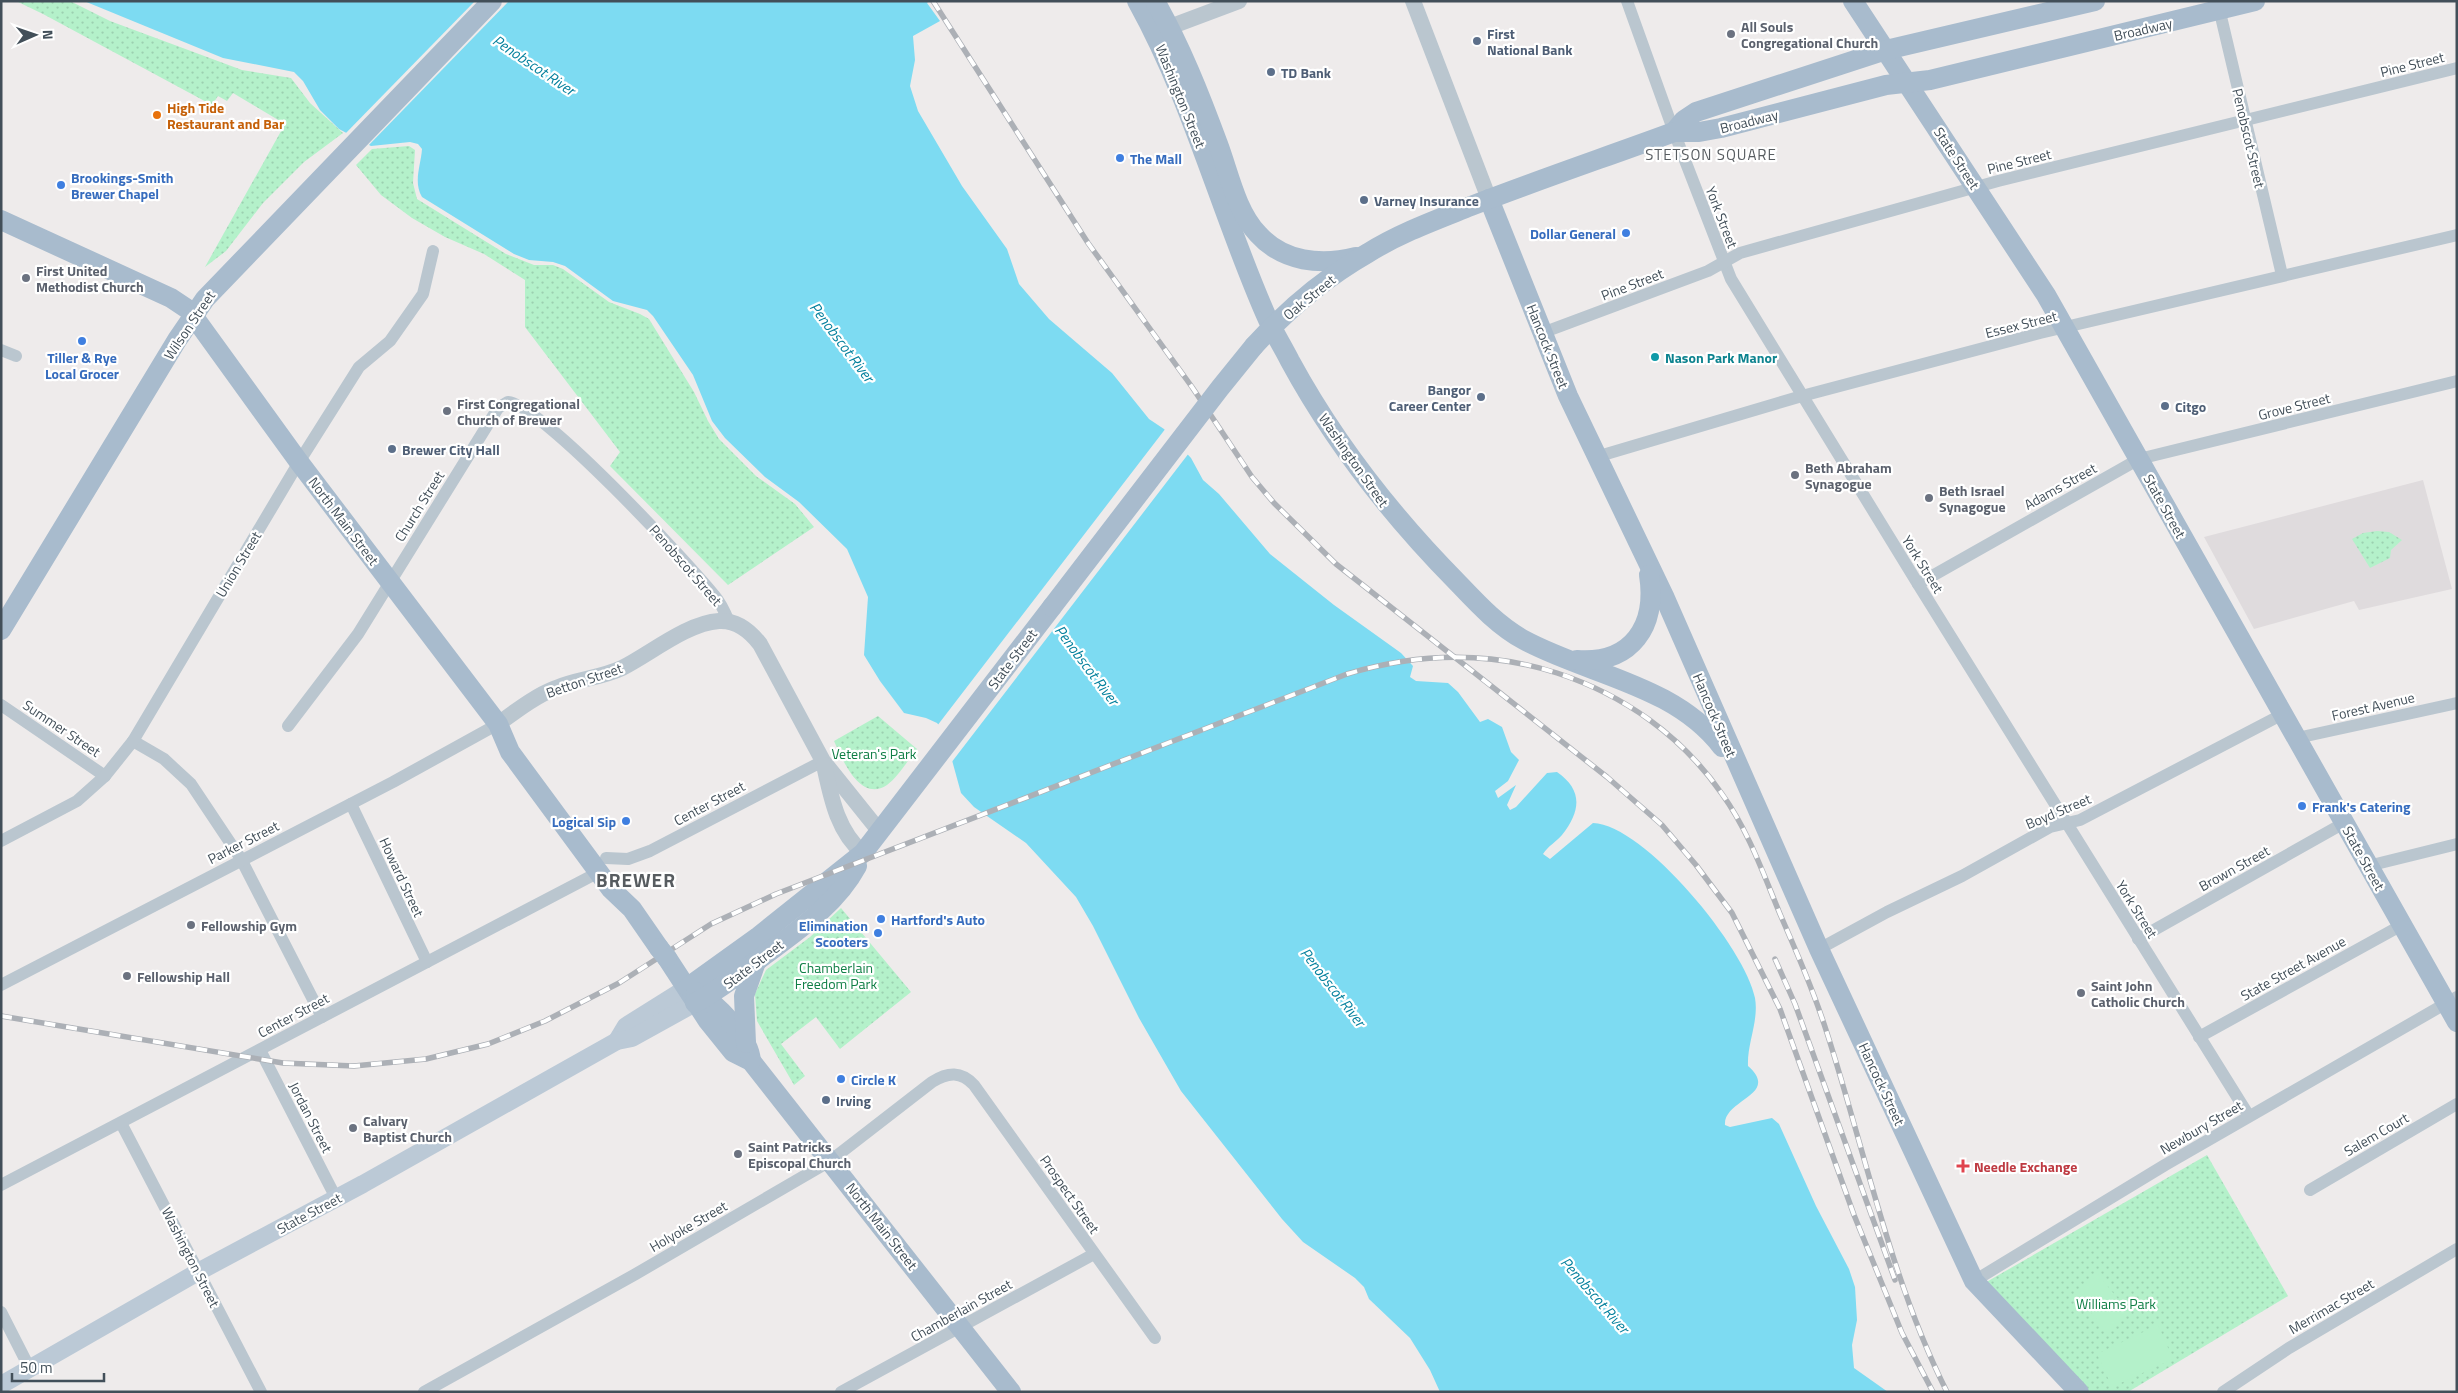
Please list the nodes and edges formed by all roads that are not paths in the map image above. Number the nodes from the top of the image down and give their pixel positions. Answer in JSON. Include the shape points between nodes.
{"nodes":[{"id":1,"x":492,"y":1,"type":"edge"},
{"id":2,"x":1137,"y":1,"type":"edge"},
{"id":3,"x":1156,"y":1,"type":"edge"},
{"id":4,"x":1239,"y":1,"type":"edge"},
{"id":5,"x":1413,"y":1,"type":"edge"},
{"id":6,"x":1627,"y":1,"type":"edge"},
{"id":7,"x":1854,"y":1,"type":"edge"},
{"id":8,"x":2095,"y":1,"type":"edge"},
{"id":9,"x":2256,"y":1,"type":"edge"},
{"id":10,"x":2218,"y":6,"type":"edge"},
{"id":11,"x":1162,"y":30,"type":"junction"},
{"id":12,"x":1886,"y":50,"type":"junction"},
{"id":13,"x":2457,"y":68,"type":"edge"},
{"id":14,"x":1907,"y":82,"type":"junction"},
{"id":15,"x":2245,"y":120,"type":"junction"},
{"id":16,"x":1674,"y":132,"type":"junction"},
{"id":17,"x":1977,"y":187,"type":"junction"},
{"id":18,"x":1489,"y":200,"type":"junction"},
{"id":19,"x":1,"y":220,"type":"edge"},
{"id":20,"x":2457,"y":234,"type":"edge"},
{"id":21,"x":433,"y":251,"type":"dead end"},
{"id":22,"x":1367,"y":253,"type":"junction"},
{"id":23,"x":1724,"y":262,"type":"junction"},
{"id":24,"x":2282,"y":275,"type":"junction"},
{"id":25,"x":193,"y":315,"type":"junction"},
{"id":26,"x":1272,"y":328,"type":"junction"},
{"id":27,"x":2065,"y":328,"type":"junction"},
{"id":28,"x":1542,"y":334,"type":"junction"},
{"id":29,"x":1,"y":350,"type":"edge"},
{"id":30,"x":16,"y":356,"type":"dead end"},
{"id":31,"x":2457,"y":381,"type":"edge"},
{"id":32,"x":1802,"y":396,"type":"junction"},
{"id":33,"x":508,"y":402,"type":"joint"},
{"id":34,"x":1596,"y":457,"type":"junction"},
{"id":35,"x":2139,"y":459,"type":"junction"},
{"id":36,"x":299,"y":462,"type":"junction"},
{"id":37,"x":1645,"y":556,"type":"junction"},
{"id":38,"x":390,"y":582,"type":"junction"},
{"id":39,"x":1918,"y":584,"type":"junction"},
{"id":40,"x":1052,"y":607,"type":"joint"},
{"id":41,"x":729,"y":622,"type":"junction"},
{"id":42,"x":1,"y":630,"type":"edge"},
{"id":43,"x":1567,"y":659,"type":"junction"},
{"id":44,"x":2457,"y":703,"type":"edge"},
{"id":45,"x":1,"y":706,"type":"edge"},
{"id":46,"x":2283,"y":714,"type":"junction"},
{"id":47,"x":498,"y":724,"type":"junction"},
{"id":48,"x":288,"y":726,"type":"dead end"},
{"id":49,"x":2297,"y":738,"type":"junction"},
{"id":50,"x":133,"y":741,"type":"junction"},
{"id":51,"x":823,"y":760,"type":"junction"},
{"id":52,"x":1740,"y":774,"type":"junction"},
{"id":53,"x":105,"y":776,"type":"junction"},
{"id":54,"x":351,"y":804,"type":"junction"},
{"id":55,"x":2344,"y":823,"type":"junction"},
{"id":56,"x":2066,"y":824,"type":"junction"},
{"id":57,"x":880,"y":832,"type":"junction"},
{"id":58,"x":1,"y":841,"type":"edge"},
{"id":59,"x":2457,"y":844,"type":"edge"},
{"id":60,"x":863,"y":853,"type":"junction"},
{"id":61,"x":241,"y":859,"type":"junction"},
{"id":62,"x":603,"y":865,"type":"junction"},
{"id":63,"x":2368,"y":866,"type":"junction"},
{"id":64,"x":2402,"y":925,"type":"junction"},
{"id":65,"x":2138,"y":939,"type":"junction"},
{"id":66,"x":1819,"y":949,"type":"junction"},
{"id":67,"x":757,"y":961,"type":"junction"},
{"id":68,"x":427,"y":962,"type":"junction"},
{"id":69,"x":1,"y":985,"type":"edge"},
{"id":70,"x":696,"y":996,"type":"junction"},
{"id":71,"x":2451,"y":1000,"type":"edge"},
{"id":72,"x":322,"y":1017,"type":"junction"},
{"id":73,"x":2457,"y":1022,"type":"edge"},
{"id":74,"x":2199,"y":1037,"type":"junction"},
{"id":75,"x":260,"y":1050,"type":"junction"},
{"id":76,"x":748,"y":1052,"type":"junction"},
{"id":77,"x":957,"y":1074,"type":"joint"},
{"id":78,"x":2457,"y":1104,"type":"edge"},
{"id":79,"x":2248,"y":1116,"type":"junction"},
{"id":80,"x":121,"y":1122,"type":"junction"},
{"id":81,"x":830,"y":1161,"type":"junction"},
{"id":82,"x":1,"y":1186,"type":"edge"},
{"id":83,"x":2310,"y":1190,"type":"dead end"},
{"id":84,"x":336,"y":1198,"type":"junction"},
{"id":85,"x":2457,"y":1250,"type":"edge"},
{"id":86,"x":1094,"y":1254,"type":"junction"},
{"id":87,"x":198,"y":1272,"type":"junction"},
{"id":88,"x":1974,"y":1281,"type":"junction"},
{"id":89,"x":1,"y":1312,"type":"edge"},
{"id":90,"x":962,"y":1327,"type":"junction"},
{"id":91,"x":1155,"y":1338,"type":"dead end"},
{"id":92,"x":30,"y":1369,"type":"junction"},
{"id":93,"x":1,"y":1385,"type":"edge"},
{"id":94,"x":261,"y":1392,"type":"edge"},
{"id":95,"x":424,"y":1392,"type":"edge"},
{"id":96,"x":841,"y":1392,"type":"edge"},
{"id":97,"x":1011,"y":1392,"type":"edge"},
{"id":98,"x":2079,"y":1392,"type":"edge"},
{"id":99,"x":2223,"y":1392,"type":"edge"}],
"edges":[{"from":1,"to":25,"type":"main road","name":"Wilson Street","via":[[211,292]]},
{"from":2,"to":11,"type":"main road","name":"Washington Street"},
{"from":3,"to":11,"type":"main road","name":"Washington Street"},
{"from":4,"to":11,"type":"street"},
{"from":5,"to":18,"type":"street","name":"Hancock Street"},
{"from":6,"to":16,"type":"street","name":"York Street"},
{"from":7,"to":12,"type":"main road","name":"State Street"},
{"from":8,"to":12,"type":"main road","name":"Broadway"},
{"from":9,"to":10,"type":"main road","name":"Broadway"},
{"from":10,"to":14,"type":"main road","name":"Broadway","via":[[1930,80]]},
{"from":10,"to":15,"type":"street","name":"Penobscot Street"},
{"from":11,"to":22,"type":"main road","name":"Washington Street","via":[[1195,83],[1240,202],[1256,233],[1284,254],[1309,261],[1342,260]]},
{"from":11,"to":26,"type":"main road","name":"Washington Street","via":[[1185,101]]},
{"from":12,"to":14,"type":"main road","name":"State Street"},
{"from":12,"to":16,"type":"main road","name":"Broadway","via":[[1696,112]]},
{"from":13,"to":15,"type":"street","name":"Pine Street"},
{"from":14,"to":16,"type":"main road","name":"Broadway","via":[[1720,128]]},
{"from":14,"to":17,"type":"main road","name":"State Street"},
{"from":15,"to":17,"type":"street","name":"Pine Street"},
{"from":15,"to":24,"type":"street","name":"Penobscot Street"},
{"from":16,"to":18,"type":"main road","name":"Oak Street"},
{"from":16,"to":23,"type":"street","name":"York Street"},
{"from":17,"to":23,"type":"street","name":"Pine Street","via":[[1740,253]]},
{"from":17,"to":27,"type":"main road","name":"State Street"},
{"from":18,"to":22,"type":"main road","name":"Oak Street","via":[[1417,228]]},
{"from":18,"to":28,"type":"main road","name":"Hancock Street"},
{"from":19,"to":25,"type":"main road","name":"North Main Street","via":[[176,300]]},
{"from":20,"to":24,"type":"street","name":"Essex Street"},
{"from":21,"to":36,"type":"street","name":"Union Street","via":[[423,294],[390,341],[360,367]]},
{"from":22,"to":26,"type":"main road","name":"Oak Street","via":[[1312,293]]},
{"from":23,"to":28,"type":"street","name":"Pine Street"},
{"from":23,"to":32,"type":"street","name":"York Street","via":[[1731,279]]},
{"from":24,"to":27,"type":"street","name":"Essex Street"},
{"from":25,"to":36,"type":"main road","name":"North Main Street"},
{"from":25,"to":42,"type":"main road","name":"Wilson Street"},
{"from":26,"to":40,"type":"main road","name":"Oak Street","bridge":true,"via":[[1254,346]]},
{"from":26,"to":43,"type":"main road","name":"Washington Street","via":[[1342,445],[1400,522],[1500,624],[1524,640]]},
{"from":27,"to":32,"type":"street","name":"Essex Street"},
{"from":27,"to":35,"type":"main road","name":"State Street"},
{"from":28,"to":34,"type":"main road","name":"Hancock Street"},
{"from":29,"to":30,"type":"street"},
{"from":31,"to":35,"type":"street","name":"Grove Street"},
{"from":32,"to":34,"type":"street","name":"Essex Street"},
{"from":32,"to":39,"type":"street","name":"York Street"},
{"from":33,"to":38,"type":"street","name":"Church Street","via":[[498,408]]},
{"from":33,"to":41,"type":"street","name":"Penobscot Street","via":[[520,405],[560,436],[644,518],[714,595]]},
{"from":34,"to":37,"type":"main road","name":"Hancock Street"},
{"from":35,"to":39,"type":"street","name":"Adams Street"},
{"from":35,"to":46,"type":"main road","name":"State Street"},
{"from":36,"to":38,"type":"main road","name":"North Main Street"},
{"from":36,"to":50,"type":"street","name":"Union Street"},
{"from":37,"to":43,"type":"main road","via":[[1650,605],[1639,636],[1627,648],[1604,659]]},
{"from":37,"to":52,"type":"main road","name":"Hancock Street"},
{"from":38,"to":47,"type":"main road","name":"North Main Street"},
{"from":38,"to":48,"type":"street","name":"Church Street","via":[[348,648]]},
{"from":39,"to":56,"type":"street","name":"York Street"},
{"from":40,"to":57,"type":"main road","name":"State Street"},
{"from":41,"to":47,"type":"street","name":"Betton Street","via":[[716,621],[700,626],[622,668],[556,688],[530,701]]},
{"from":41,"to":51,"type":"street","name":"Penobscot Street","via":[[749,631],[760,644]]},
{"from":43,"to":52,"type":"main road","name":"Washington Street","via":[[1652,694],[1690,715],[1714,737]]},
{"from":44,"to":49,"type":"street","name":"Forest Avenue"},
{"from":45,"to":53,"type":"street","name":"Summer Street"},
{"from":46,"to":49,"type":"main road","name":"State Street"},
{"from":46,"to":56,"type":"street","name":"Boyd Street","via":[[2080,820]]},
{"from":47,"to":54,"type":"street","name":"Parker Street"},
{"from":47,"to":62,"type":"main road","name":"North Main Street","via":[[510,752]]},
{"from":49,"to":55,"type":"main road","name":"State Street"},
{"from":50,"to":53,"type":"street","name":"Union Street"},
{"from":50,"to":61,"type":"street","via":[[164,759],[191,784]]},
{"from":51,"to":57,"type":"street"},
{"from":51,"to":60,"type":"street","via":[[837,815],[850,840]]},
{"from":51,"to":62,"type":"street","name":"Center Street","via":[[650,851]]},
{"from":52,"to":66,"type":"main road","name":"Hancock Street"},
{"from":53,"to":58,"type":"street","name":"Union Street","via":[[77,800]]},
{"from":54,"to":61,"type":"street","name":"Parker Street"},
{"from":54,"to":68,"type":"street","name":"Howard Street"},
{"from":55,"to":63,"type":"main road","name":"State Street"},
{"from":55,"to":65,"type":"street","name":"Brown Street"},
{"from":56,"to":65,"type":"street","name":"York Street"},
{"from":56,"to":66,"type":"street","name":"Boyd Street","via":[[2050,827]]},
{"from":57,"to":60,"type":"main road","name":"State Street"},
{"from":59,"to":63,"type":"street"},
{"from":60,"to":67,"type":"main road","name":"State Street","via":[[851,878],[835,897]]},
{"from":60,"to":70,"type":"main road","name":"State Street","via":[[759,936]]},
{"from":61,"to":69,"type":"street","name":"Parker Street"},
{"from":61,"to":72,"type":"street"},
{"from":62,"to":68,"type":"street","name":"Center Street"},
{"from":62,"to":70,"type":"main road","name":"North Main Street","via":[[616,894],[632,909]]},
{"from":63,"to":64,"type":"main road","name":"State Street"},
{"from":64,"to":71,"type":"main road","name":"State Street"},
{"from":64,"to":74,"type":"street","name":"State Street Avenue"},
{"from":65,"to":74,"type":"street","name":"York Street"},
{"from":66,"to":88,"type":"main road","name":"Hancock Street"},
{"from":67,"to":70,"type":"main road","name":"State Street"},
{"from":67,"to":76,"type":"main road","via":[[744,996]]},
{"from":68,"to":72,"type":"street","name":"Center Street"},
{"from":70,"to":76,"type":"main road","name":"North Main Street","via":[[719,1010]]},
{"from":70,"to":84,"type":"main road","name":"State Street","via":[[626,1026],[617,1041]]},
{"from":71,"to":73,"type":"main road","name":"State Street"},
{"from":71,"to":79,"type":"street","name":"Newbury Street"},
{"from":72,"to":75,"type":"street","name":"Center Street"},
{"from":74,"to":79,"type":"street","name":"York Street"},
{"from":75,"to":80,"type":"street","name":"Center Street"},
{"from":75,"to":84,"type":"street","name":"Jordan Street"},
{"from":76,"to":81,"type":"main road","name":"North Main Street"},
{"from":77,"to":81,"type":"street","name":"Holyoke Street","via":[[947,1074],[932,1082]]},
{"from":77,"to":86,"type":"street","name":"Prospect Street","via":[[974,1085]]},
{"from":78,"to":83,"type":"street","name":"Salem Court"},
{"from":79,"to":88,"type":"street","name":"Newbury Street"},
{"from":80,"to":82,"type":"street","name":"Center Street"},
{"from":80,"to":87,"type":"street","name":"Washington Street"},
{"from":81,"to":90,"type":"main road","name":"North Main Street"},
{"from":81,"to":95,"type":"street","name":"Holyoke Street"},
{"from":84,"to":87,"type":"main road","name":"State Street"},
{"from":85,"to":99,"type":"street","name":"Merrimac Street","via":[[2289,1348]]},
{"from":86,"to":90,"type":"street","name":"Chamberlain Street"},
{"from":86,"to":91,"type":"street","name":"Prospect Street"},
{"from":87,"to":92,"type":"main road","name":"State Street"},
{"from":87,"to":94,"type":"street","name":"Washington Street"},
{"from":88,"to":98,"type":"main road","name":"Hancock Street"},
{"from":89,"to":92,"type":"street"},
{"from":90,"to":96,"type":"street","name":"Chamberlain Street"},
{"from":90,"to":97,"type":"main road","name":"North Main Street"},
{"from":92,"to":93,"type":"main road","name":"State Street"}]}
